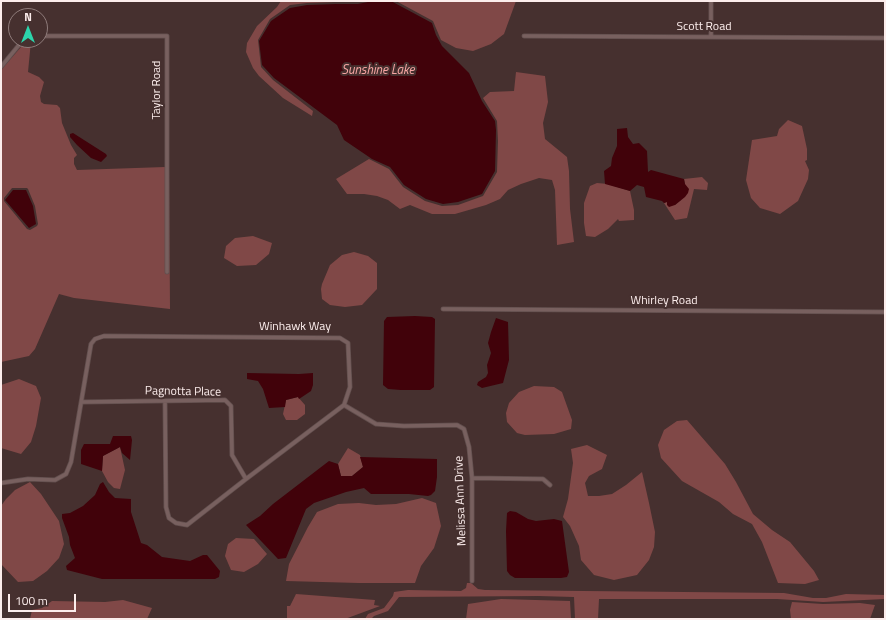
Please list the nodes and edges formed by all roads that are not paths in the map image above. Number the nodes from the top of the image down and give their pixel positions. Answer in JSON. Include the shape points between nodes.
{"nodes":[{"id":1,"x":711,"y":1,"type":"edge"},
{"id":2,"x":48,"y":36,"type":"edge"},
{"id":3,"x":524,"y":36,"type":"dead end"},
{"id":4,"x":711,"y":36,"type":"junction"},
{"id":5,"x":885,"y":38,"type":"edge"},
{"id":6,"x":17,"y":48,"type":"edge"},
{"id":7,"x":1,"y":67,"type":"edge"},
{"id":8,"x":167,"y":272,"type":"dead end"},
{"id":9,"x":443,"y":309,"type":"dead end"},
{"id":10,"x":885,"y":312,"type":"edge"},
{"id":11,"x":164,"y":401,"type":"junction"},
{"id":12,"x":82,"y":402,"type":"junction"},
{"id":13,"x":344,"y":405,"type":"junction"},
{"id":14,"x":246,"y":478,"type":"junction"},
{"id":15,"x":472,"y":478,"type":"junction"},
{"id":16,"x":1,"y":483,"type":"edge"},
{"id":17,"x":550,"y":485,"type":"dead end"},
{"id":18,"x":472,"y":581,"type":"dead end"}],
"edges":[{"from":1,"to":4,"type":"street"},
{"from":2,"to":8,"type":"street","name":"Taylor Road","via":[[167,36]]},
{"from":3,"to":4,"type":"street","name":"Scott Road"},
{"from":4,"to":5,"type":"street","name":"Scott Road"},
{"from":6,"to":7,"type":"street"},
{"from":9,"to":10,"type":"street","name":"Whirley Road"},
{"from":11,"to":12,"type":"street","name":"Pagnotta Place"},
{"from":11,"to":14,"type":"street","name":"Pagnotta Place","via":[[225,400],[231,406],[232,455]]},
{"from":11,"to":14,"type":"street","via":[[166,507],[169,518],[176,523],[187,525]]},
{"from":12,"to":13,"type":"street","name":"Winhawk Way","via":[[92,344],[95,339],[104,336],[340,338],[348,343],[349,350],[350,387]]},
{"from":12,"to":16,"type":"street","name":"Winhawk Way","via":[[71,462],[66,474],[55,480],[28,479]]},
{"from":13,"to":14,"type":"street"},
{"from":13,"to":15,"type":"street","name":"Melissa Ann Drive","via":[[376,424],[457,425],[464,429],[469,447]]},
{"from":15,"to":17,"type":"street","via":[[542,479]]},
{"from":15,"to":18,"type":"street","name":"Melissa Ann Drive"}]}
